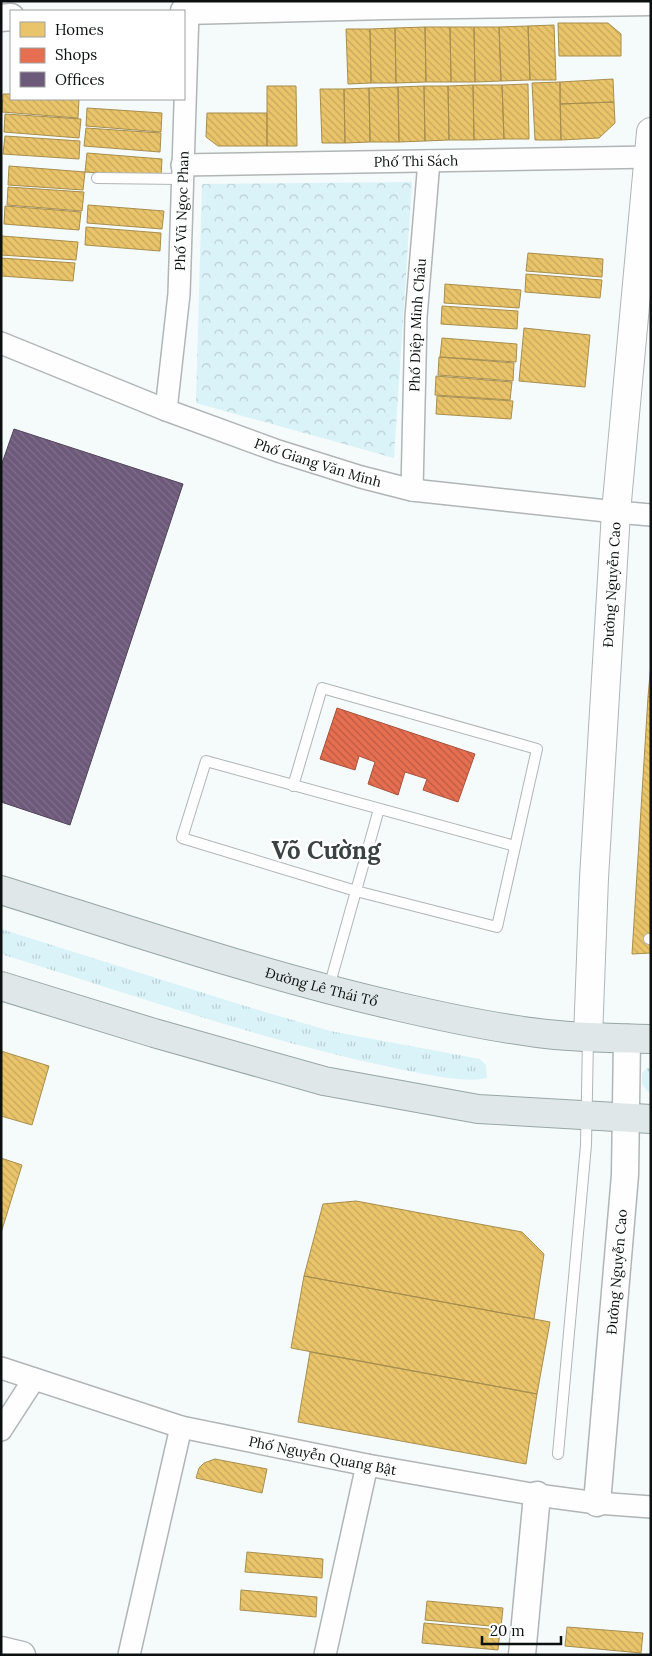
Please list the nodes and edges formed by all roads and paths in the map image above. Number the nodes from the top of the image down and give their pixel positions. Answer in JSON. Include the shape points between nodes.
{"nodes":[{"id":1,"x":651,"y":2,"type":"edge"},
{"id":2,"x":388,"y":4,"type":"edge"},
{"id":3,"x":186,"y":11,"type":"edge"},
{"id":4,"x":185,"y":51,"type":"edge"},
{"id":5,"x":184,"y":100,"type":"edge"},
{"id":6,"x":650,"y":149,"type":"edge"},
{"id":7,"x":430,"y":161,"type":"junction"},
{"id":8,"x":182,"y":172,"type":"junction"},
{"id":9,"x":97,"y":178,"type":"dead end"},
{"id":10,"x":642,"y":322,"type":"edge"},
{"id":11,"x":1,"y":343,"type":"edge"},
{"id":12,"x":166,"y":410,"type":"junction"},
{"id":13,"x":412,"y":490,"type":"junction"},
{"id":14,"x":616,"y":512,"type":"junction"},
{"id":15,"x":651,"y":515,"type":"edge"},
{"id":16,"x":293,"y":786,"type":"junction"},
{"id":17,"x":379,"y":809,"type":"junction"},
{"id":18,"x":515,"y":846,"type":"junction"},
{"id":19,"x":1,"y":890,"type":"edge"},
{"id":20,"x":356,"y":891,"type":"junction"},
{"id":21,"x":1,"y":986,"type":"edge"},
{"id":22,"x":328,"y":990,"type":"junction"},
{"id":23,"x":588,"y":1038,"type":"junction"},
{"id":24,"x":639,"y":1038,"type":"edge"},
{"id":25,"x":588,"y":1116,"type":"junction"},
{"id":26,"x":638,"y":1118,"type":"edge"},
{"id":27,"x":1,"y":1368,"type":"edge"},
{"id":28,"x":34,"y":1379,"type":"junction"},
{"id":29,"x":181,"y":1427,"type":"junction"},
{"id":30,"x":1,"y":1430,"type":"edge"},
{"id":31,"x":558,"y":1454,"type":"dead end"},
{"id":32,"x":367,"y":1465,"type":"junction"},
{"id":33,"x":537,"y":1495,"type":"junction"},
{"id":34,"x":597,"y":1503,"type":"junction"},
{"id":35,"x":651,"y":1507,"type":"edge"},
{"id":36,"x":1,"y":1650,"type":"edge"},
{"id":37,"x":22,"y":1655,"type":"edge"},
{"id":38,"x":129,"y":1655,"type":"edge"},
{"id":39,"x":325,"y":1655,"type":"edge"},
{"id":40,"x":522,"y":1655,"type":"edge"}],
"edges":[{"from":1,"to":2,"type":"street"},
{"from":2,"to":3,"type":"street"},
{"from":3,"to":4,"type":"street","name":"Phố Vũ Ngọc Phan"},
{"from":5,"to":8,"type":"street","name":"Phố Vũ Ngọc Phan"},
{"from":6,"to":7,"type":"street","name":"Phố Thi Sách"},
{"from":6,"to":10,"type":"main road","name":"Đường Nguyễn Cao"},
{"from":7,"to":8,"type":"street","name":"Phố Thi Sách"},
{"from":7,"to":13,"type":"street","name":"Phố Diệp Minh Châu","via":[[416,317]]},
{"from":8,"to":9,"type":"lane"},
{"from":8,"to":12,"type":"street","name":"Phố Vũ Ngọc Phan","via":[[179,294]]},
{"from":10,"to":14,"type":"main road","name":"Đường Nguyễn Cao"},
{"from":11,"to":12,"type":"street","name":"Phố Giang Văn Minh"},
{"from":12,"to":13,"type":"street","name":"Phố Giang Văn Minh","via":[[278,451]]},
{"from":13,"to":14,"type":"street","name":"Phố Giang Văn Minh"},
{"from":14,"to":15,"type":"street","name":"Phố Giang Văn Minh"},
{"from":14,"to":23,"type":"main road","name":"Đường Nguyễn Cao","via":[[594,878]]},
{"from":16,"to":17,"type":"lane"},
{"from":16,"to":18,"type":"lane","via":[[322,688],[536,750]]},
{"from":16,"to":20,"type":"lane","via":[[206,761],[182,838]]},
{"from":17,"to":18,"type":"lane"},
{"from":17,"to":20,"type":"lane"},
{"from":18,"to":20,"type":"lane","via":[[497,927]]},
{"from":19,"to":22,"type":"main road","name":"Đường Lê Thái Tổ"},
{"from":20,"to":22,"type":"lane"},
{"from":21,"to":25,"type":"main road","via":[[324,1081],[478,1109]]},
{"from":22,"to":23,"type":"main road","name":"Đường Lê Thái Tổ","via":[[481,1025]]},
{"from":23,"to":24,"type":"main road","name":"Đường Lê Thái Tổ"},
{"from":23,"to":25,"type":"lane"},
{"from":24,"to":26,"type":"street","name":"Đường Nguyễn Cao"},
{"from":25,"to":26,"type":"main road"},
{"from":25,"to":31,"type":"lane"},
{"from":26,"to":34,"type":"street","name":"Đường Nguyễn Cao","via":[[624,1175]]},
{"from":27,"to":28,"type":"street","name":"Phố Nguyễn Quang Bật"},
{"from":28,"to":29,"type":"street","name":"Phố Nguyễn Quang Bật"},
{"from":28,"to":30,"type":"street"},
{"from":29,"to":32,"type":"street","name":"Phố Nguyễn Quang Bật"},
{"from":29,"to":38,"type":"street"},
{"from":32,"to":33,"type":"street","name":"Phố Nguyễn Quang Bật"},
{"from":32,"to":39,"type":"street"},
{"from":33,"to":34,"type":"street","name":"Phố Nguyễn Quang Bật"},
{"from":33,"to":40,"type":"street"},
{"from":34,"to":35,"type":"street","name":"Phố Nguyễn Quang Bật"},
{"from":36,"to":37,"type":"street"}]}
